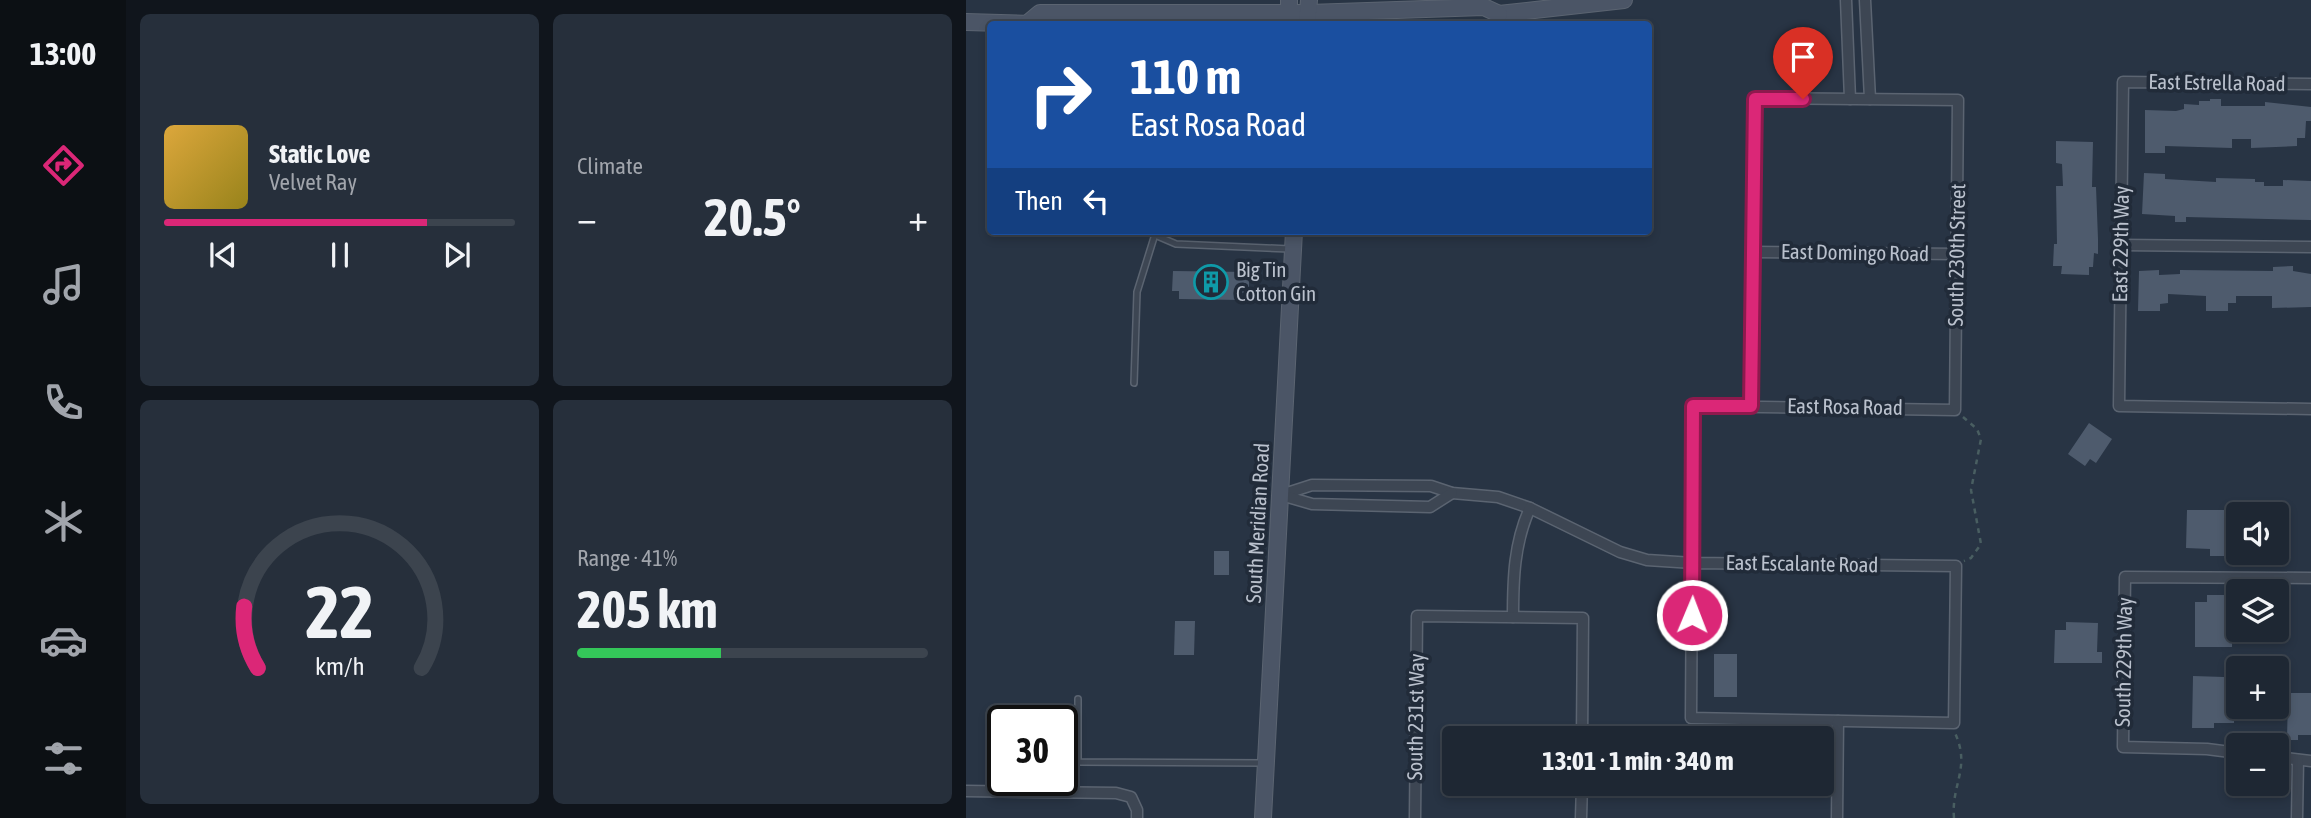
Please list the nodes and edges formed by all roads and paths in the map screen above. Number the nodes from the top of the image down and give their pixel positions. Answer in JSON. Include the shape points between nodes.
{"nodes":[{"id":1,"x":1624,"y":0,"type":"edge"},
{"id":2,"x":1846,"y":0,"type":"edge"},
{"id":3,"x":1865,"y":0,"type":"edge"},
{"id":4,"x":1289,"y":12,"type":"edge"},
{"id":5,"x":1308,"y":13,"type":"edge"},
{"id":6,"x":1493,"y":19,"type":"edge"},
{"id":7,"x":1032,"y":21,"type":"edge"},
{"id":8,"x":966,"y":22,"type":"edge"},
{"id":9,"x":987,"y":23,"type":"edge"},
{"id":10,"x":2123,"y":82,"type":"joint"},
{"id":11,"x":2311,"y":84,"type":"edge"},
{"id":12,"x":1850,"y":99,"type":"junction"},
{"id":13,"x":1870,"y":99,"type":"junction"},
{"id":14,"x":1154,"y":235,"type":"edge"},
{"id":15,"x":1159,"y":235,"type":"edge"},
{"id":16,"x":1294,"y":235,"type":"edge"},
{"id":17,"x":2121,"y":245,"type":"junction"},
{"id":18,"x":2311,"y":247,"type":"edge"},
{"id":19,"x":1293,"y":249,"type":"junction"},
{"id":20,"x":1753,"y":252,"type":"junction"},
{"id":21,"x":1957,"y":254,"type":"junction"},
{"id":22,"x":1134,"y":383,"type":"dead end"},
{"id":23,"x":1751,"y":406,"type":"junction"},
{"id":24,"x":2311,"y":409,"type":"edge"},
{"id":25,"x":1955,"y":410,"type":"junction"},
{"id":26,"x":1452,"y":493,"type":"junction"},
{"id":27,"x":1281,"y":495,"type":"junction"},
{"id":28,"x":1530,"y":508,"type":"junction"},
{"id":29,"x":1693,"y":563,"type":"junction"},
{"id":30,"x":1956,"y":566,"type":"junction"},
{"id":31,"x":2311,"y":579,"type":"edge"},
{"id":32,"x":1513,"y":617,"type":"junction"},
{"id":33,"x":1078,"y":699,"type":"dead end"},
{"id":34,"x":1838,"y":721,"type":"junction"},
{"id":35,"x":1954,"y":723,"type":"junction"},
{"id":36,"x":1582,"y":726,"type":"edge"},
{"id":37,"x":2226,"y":751,"type":"edge"},
{"id":38,"x":2289,"y":759,"type":"edge"},
{"id":39,"x":2298,"y":760,"type":"junction"},
{"id":40,"x":2311,"y":761,"type":"edge"},
{"id":41,"x":1265,"y":763,"type":"junction"},
{"id":42,"x":966,"y":791,"type":"edge"},
{"id":43,"x":1581,"y":796,"type":"edge"},
{"id":44,"x":1137,"y":818,"type":"edge"},
{"id":45,"x":1263,"y":818,"type":"edge"},
{"id":46,"x":1415,"y":818,"type":"edge"},
{"id":47,"x":1581,"y":818,"type":"edge"},
{"id":48,"x":1837,"y":818,"type":"edge"},
{"id":49,"x":1954,"y":818,"type":"edge"},
{"id":50,"x":2297,"y":818,"type":"edge"}],
"edges":[{"from":1,"to":6,"type":"main road"},
{"from":2,"to":12,"type":"street"},
{"from":3,"to":13,"type":"street"},
{"from":4,"to":5,"type":"main road"},
{"from":4,"to":7,"type":"main road","via":[[1040,13]]},
{"from":5,"to":6,"type":"main road","via":[[1484,7]]},
{"from":8,"to":9,"type":"main road"},
{"from":10,"to":11,"type":"street","name":"East Estrella Road"},
{"from":10,"to":17,"type":"street","name":"East 229th Way"},
{"from":12,"to":13,"type":"street"},
{"from":12,"to":20,"type":"street","via":[[1755,99]]},
{"from":13,"to":21,"type":"street","name":"South 230th Street","via":[[1958,100]]},
{"from":14,"to":22,"type":"lane","via":[[1138,292]]},
{"from":15,"to":19,"type":"lane","via":[[1176,244]]},
{"from":16,"to":19,"type":"main road","name":"South Meridian Road"},
{"from":17,"to":18,"type":"street"},
{"from":17,"to":24,"type":"street","name":"East 229th Way","via":[[2119,407]]},
{"from":19,"to":27,"type":"main road","name":"South Meridian Road"},
{"from":20,"to":21,"type":"street","name":"East Domingo Road"},
{"from":20,"to":23,"type":"street"},
{"from":21,"to":25,"type":"street","name":"South 230th Street"},
{"from":23,"to":25,"type":"street","name":"East Rosa Road"},
{"from":23,"to":29,"type":"street","name":"East Rosa Road","via":[[1693,406]]},
{"from":25,"to":30,"type":"path","via":[[1977,429],[1981,439],[1971,490],[1981,544],[1971,558]]},
{"from":26,"to":27,"type":"street","name":"East Escalante Road","via":[[1431,486],[1312,485]]},
{"from":26,"to":27,"type":"street","name":"East Escalante Road","via":[[1430,507],[1312,504]]},
{"from":26,"to":28,"type":"street","name":"East Escalante Road","via":[[1499,497]]},
{"from":27,"to":41,"type":"main road","name":"South Meridian Road"},
{"from":28,"to":29,"type":"street","name":"East Escalante Road","via":[[1620,552]]},
{"from":28,"to":32,"type":"street","via":[[1516,554]]},
{"from":29,"to":30,"type":"street","name":"East Escalante Road"},
{"from":29,"to":34,"type":"street","via":[[1691,718]]},
{"from":30,"to":35,"type":"street"},
{"from":31,"to":37,"type":"street","name":"South 229th Way","via":[[2125,577],[2123,747]]},
{"from":32,"to":36,"type":"street","via":[[1583,618]]},
{"from":32,"to":46,"type":"street","name":"South 231st Way","via":[[1417,616]]},
{"from":33,"to":41,"type":"lane","via":[[1078,761]]},
{"from":34,"to":35,"type":"street"},
{"from":34,"to":48,"type":"street"},
{"from":35,"to":49,"type":"path","via":[[1963,757]]},
{"from":38,"to":39,"type":"street"},
{"from":39,"to":40,"type":"street"},
{"from":39,"to":50,"type":"street"},
{"from":41,"to":45,"type":"main road","name":"South Meridian Road"},
{"from":42,"to":44,"type":"street","via":[[1116,793],[1130,797]]},
{"from":43,"to":47,"type":"street"}]}
